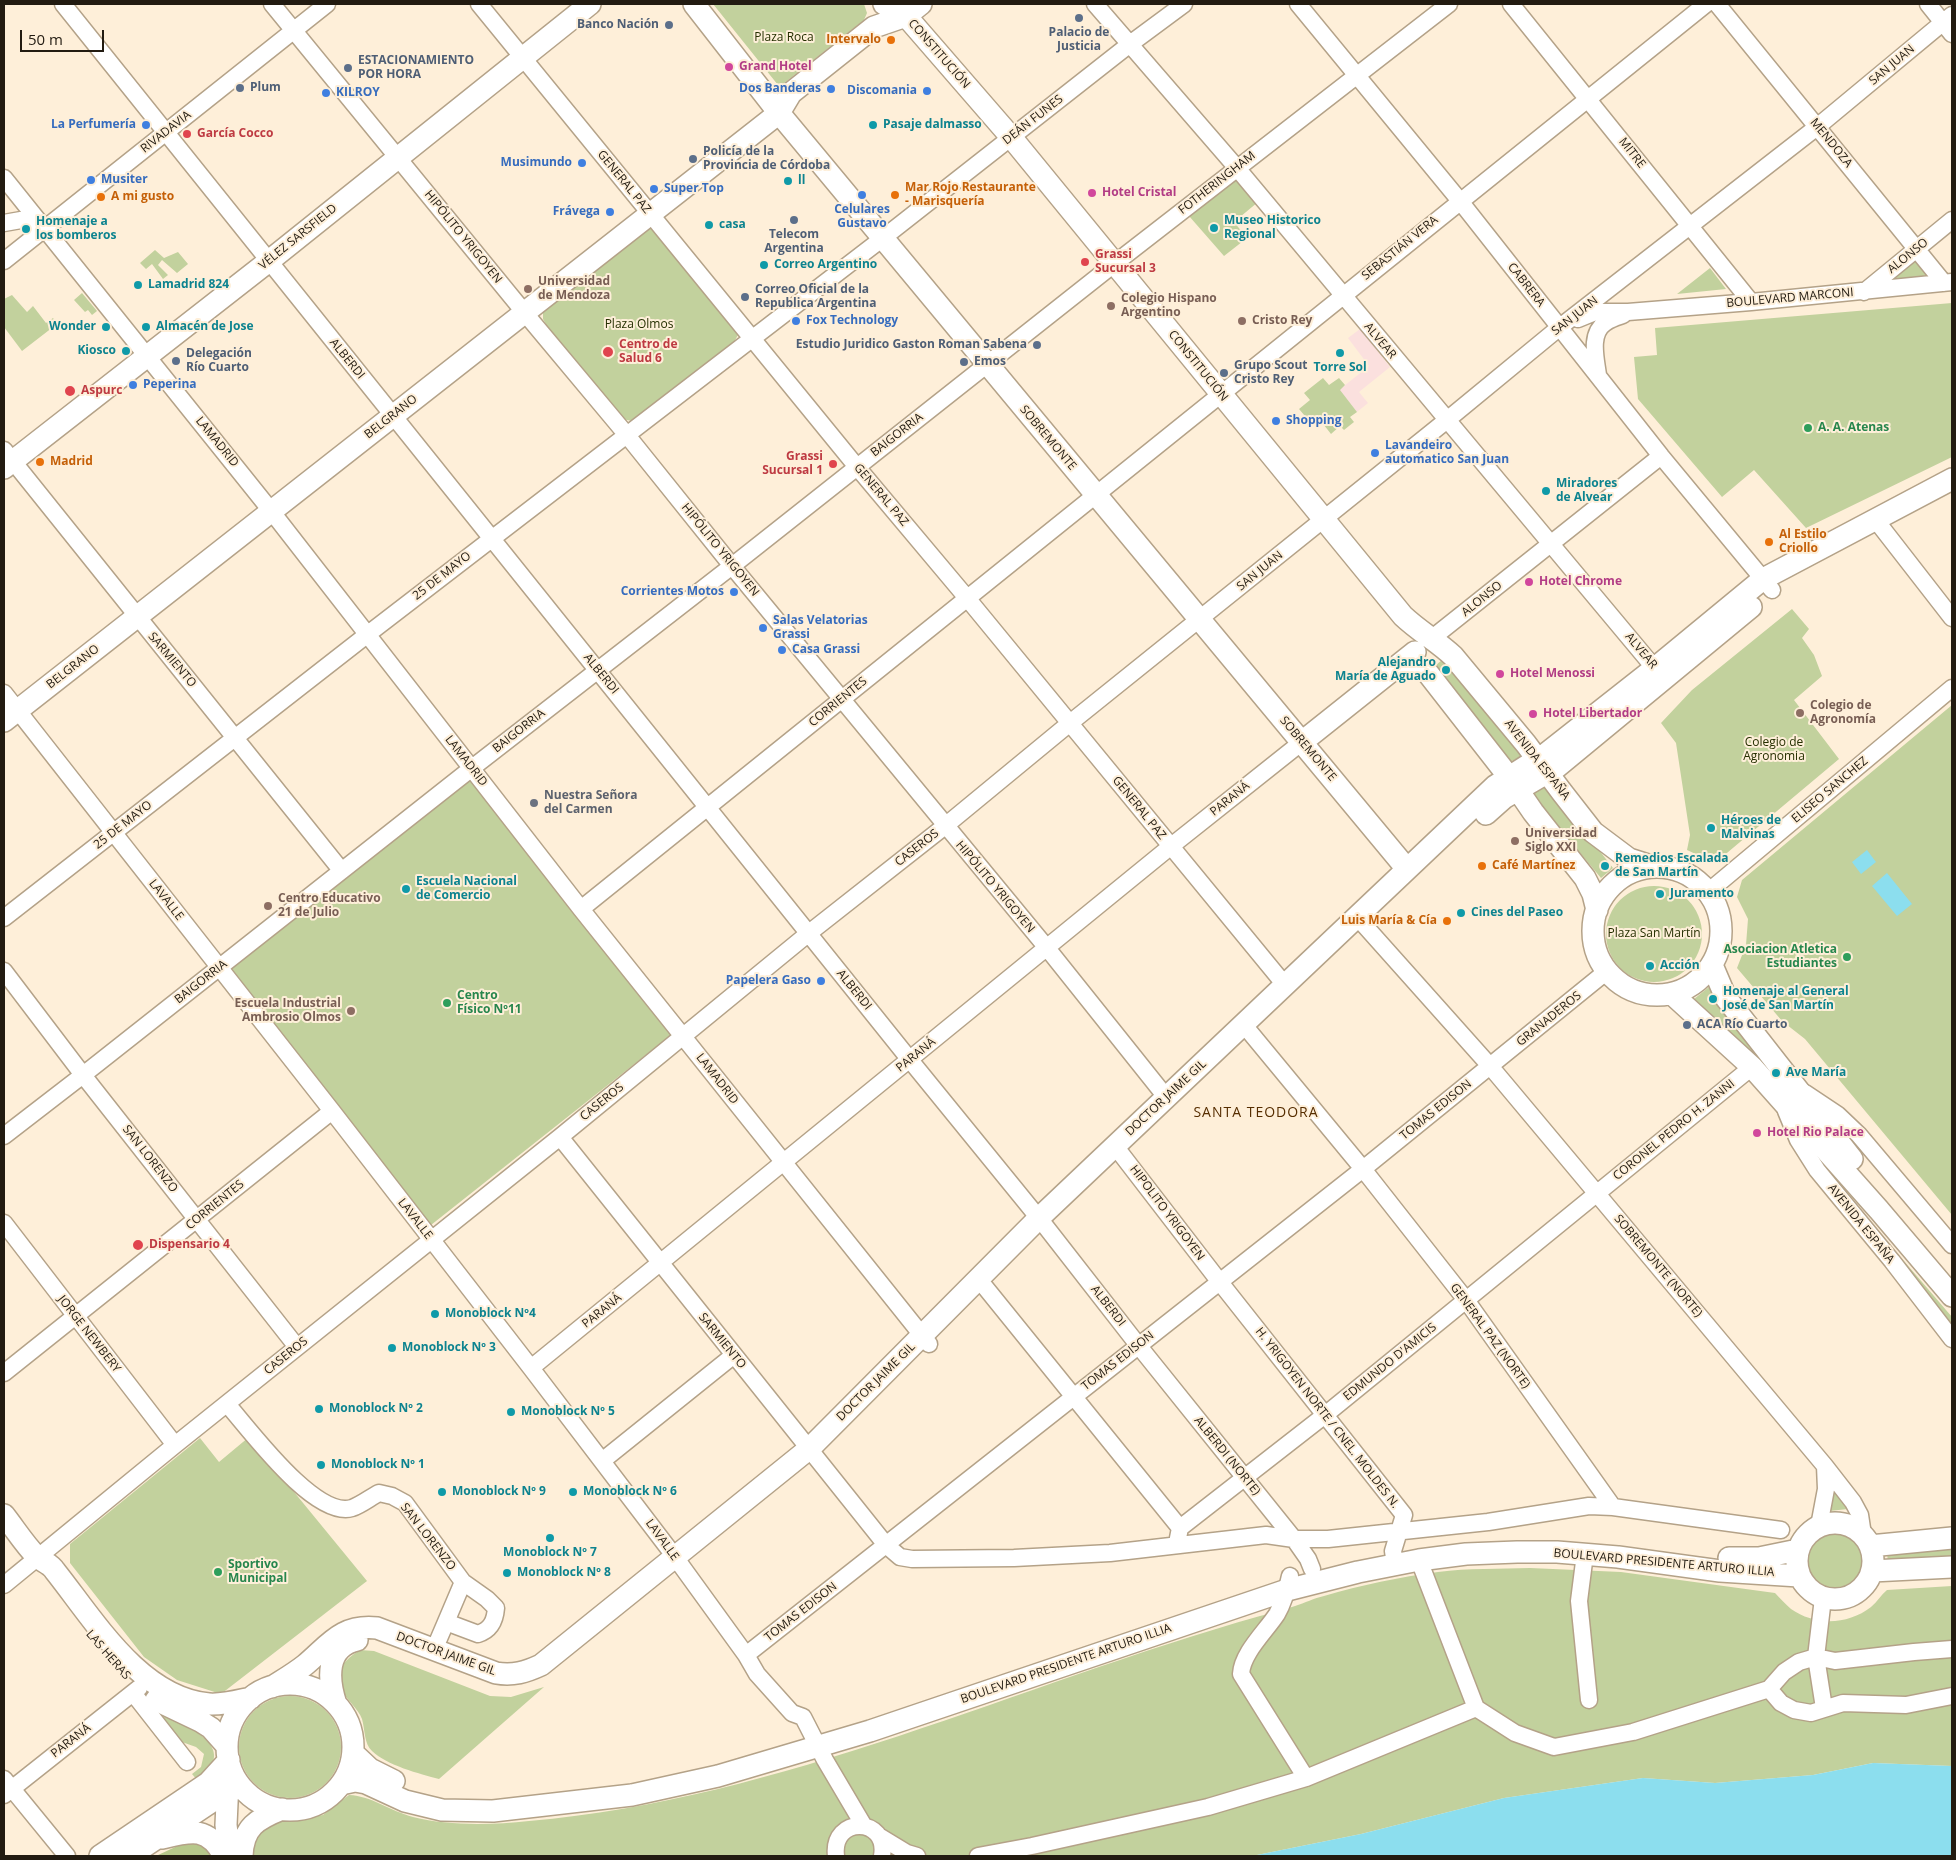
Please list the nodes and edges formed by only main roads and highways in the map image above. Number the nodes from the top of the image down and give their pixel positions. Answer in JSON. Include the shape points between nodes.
{"nodes":[{"id":1,"x":590,"y":4,"type":"edge"},
{"id":2,"x":694,"y":4,"type":"edge"},
{"id":3,"x":884,"y":4,"type":"edge"},
{"id":4,"x":914,"y":10,"type":"edge"},
{"id":5,"x":778,"y":112,"type":"junction"},
{"id":6,"x":7,"y":460,"type":"edge"},
{"id":7,"x":1952,"y":479,"type":"edge"},
{"id":8,"x":1952,"y":496,"type":"edge"},
{"id":9,"x":1879,"y":525,"type":"junction"},
{"id":10,"x":1431,"y":640,"type":"junction"},
{"id":11,"x":1405,"y":661,"type":"junction"},
{"id":12,"x":11,"y":716,"type":"edge"},
{"id":13,"x":1302,"y":742,"type":"junction"},
{"id":14,"x":1542,"y":767,"type":"junction"},
{"id":15,"x":1513,"y":783,"type":"junction"},
{"id":16,"x":1654,"y":867,"type":"junction"},
{"id":17,"x":1407,"y":869,"type":"junction"},
{"id":18,"x":1597,"y":910,"type":"junction"},
{"id":19,"x":1360,"y":921,"type":"junction"},
{"id":20,"x":1712,"y":965,"type":"junction"},
{"id":21,"x":1672,"y":994,"type":"junction"},
{"id":22,"x":1247,"y":1029,"type":"junction"},
{"id":23,"x":1788,"y":1093,"type":"junction"},
{"id":24,"x":1119,"y":1150,"type":"junction"},
{"id":25,"x":1042,"y":1222,"type":"junction"},
{"id":26,"x":1952,"y":1275,"type":"edge"},
{"id":27,"x":1952,"y":1296,"type":"edge"},
{"id":28,"x":925,"y":1340,"type":"junction"},
{"id":29,"x":4,"y":1515,"type":"edge"},
{"id":30,"x":1952,"y":1538,"type":"edge"},
{"id":31,"x":1867,"y":1541,"type":"junction"},
{"id":32,"x":1798,"y":1550,"type":"junction"},
{"id":33,"x":1394,"y":1557,"type":"junction"},
{"id":34,"x":38,"y":1558,"type":"junction"},
{"id":35,"x":678,"y":1563,"type":"junction"},
{"id":36,"x":1952,"y":1567,"type":"edge"},
{"id":37,"x":1872,"y":1571,"type":"junction"},
{"id":38,"x":1799,"y":1576,"type":"junction"},
{"id":39,"x":1288,"y":1583,"type":"junction"},
{"id":40,"x":272,"y":1687,"type":"junction"},
{"id":41,"x":251,"y":1698,"type":"junction"},
{"id":42,"x":336,"y":1704,"type":"junction"},
{"id":43,"x":816,"y":1741,"type":"junction"},
{"id":44,"x":353,"y":1753,"type":"junction"},
{"id":45,"x":229,"y":1758,"type":"junction"},
{"id":46,"x":341,"y":1784,"type":"junction"},
{"id":47,"x":233,"y":1790,"type":"junction"},
{"id":48,"x":282,"y":1809,"type":"junction"},
{"id":49,"x":154,"y":1839,"type":"junction"},
{"id":50,"x":100,"y":1856,"type":"edge"},
{"id":51,"x":130,"y":1856,"type":"edge"},
{"id":52,"x":224,"y":1856,"type":"edge"},
{"id":53,"x":230,"y":1856,"type":"edge"},
{"id":54,"x":242,"y":1856,"type":"edge"}],
"edges":[{"from":1,"to":6,"type":"main road","name":"VÉLEZ SARSFIELD","via":[[269,261]]},
{"from":2,"to":5,"type":"main road","name":"SOBREMONTE"},
{"from":3,"to":4,"type":"main road","name":"CONSTITUCIÓN"},
{"from":4,"to":5,"type":"main road","name":"BELGRANO","via":[[874,27],[791,93]]},
{"from":4,"to":10,"type":"main road","name":"CONSTITUCIÓN","via":[[1011,137],[1323,520],[1404,616]]},
{"from":5,"to":12,"type":"main road","name":"BELGRANO"},
{"from":5,"to":13,"type":"main road","name":"SOBREMONTE"},
{"from":7,"to":9,"type":"main road"},
{"from":8,"to":9,"type":"main road"},
{"from":9,"to":14,"type":"main road","via":[[1767,584]]},
{"from":10,"to":11,"type":"main road","name":"ALONSO"},
{"from":10,"to":14,"type":"main road","name":"AVENIDA ESPAÑA","via":[[1453,656]]},
{"from":11,"to":13,"type":"main road","name":"ALONSO"},
{"from":11,"to":15,"type":"main road","via":[[1427,672]]},
{"from":13,"to":17,"type":"main road","name":"SOBREMONTE"},
{"from":14,"to":15,"type":"main road"},
{"from":14,"to":16,"type":"main road","name":"AVENIDA ESPAÑA","via":[[1594,832],[1629,859]]},
{"from":15,"to":17,"type":"main road","name":"DOCTOR JAIME GIL","via":[[1495,786]]},
{"from":15,"to":18,"type":"main road","via":[[1586,878]]},
{"from":15,"to":19,"type":"main road","via":[[1504,798]]},
{"from":16,"to":18,"type":"main road","via":[[1635,871],[1619,880]]},
{"from":16,"to":20,"type":"main road","via":[[1681,872],[1708,892],[1718,909],[1722,928],[1720,947]]},
{"from":17,"to":19,"type":"main road","name":"DOCTOR JAIME GIL"},
{"from":18,"to":21,"type":"main road","via":[[1594,939],[1607,972],[1622,985],[1640,993]]},
{"from":19,"to":22,"type":"main road","name":"DOCTOR JAIME GIL"},
{"from":19,"to":22,"type":"main road","name":"DOCTOR JAIME GIL","via":[[1284,985]]},
{"from":20,"to":21,"type":"main road","via":[[1698,981]]},
{"from":20,"to":23,"type":"main road","name":"AVENIDA ESPAÑA","via":[[1726,998]]},
{"from":21,"to":23,"type":"main road","name":"AVENIDA ESPAÑA","via":[[1752,1067]]},
{"from":22,"to":24,"type":"main road","name":"DOCTOR JAIME GIL"},
{"from":22,"to":24,"type":"main road","name":"DOCTOR JAIME GIL","via":[[1166,1098]]},
{"from":23,"to":26,"type":"main road","name":"AVENIDA ESPAÑA","via":[[1847,1154]]},
{"from":23,"to":27,"type":"main road","name":"AVENIDA ESPAÑA","via":[[1879,1210]]},
{"from":24,"to":25,"type":"main road","name":"DOCTOR JAIME GIL"},
{"from":25,"to":28,"type":"main road","name":"DOCTOR JAIME GIL"},
{"from":25,"to":28,"type":"main road","name":"DOCTOR JAIME GIL","via":[[985,1287]]},
{"from":28,"to":35,"type":"main road","name":"DOCTOR JAIME GIL","via":[[813,1452]]},
{"from":29,"to":34,"type":"main road","name":"LAS HERAS"},
{"from":30,"to":31,"type":"main road"},
{"from":31,"to":32,"type":"main road","via":[[1855,1528],[1834,1523],[1820,1526],[1804,1538]]},
{"from":31,"to":37,"type":"main road","via":[[1873,1558]]},
{"from":32,"to":33,"type":"main road","name":"BOULEVARD PRESIDENTE ARTURO ILLIA","via":[[1759,1558],[1722,1558],[1558,1539],[1465,1542]]},
{"from":32,"to":38,"type":"main road"},
{"from":33,"to":38,"type":"main road","name":"BOULEVARD PRESIDENTE ARTURO ILLIA","via":[[1419,1560],[1466,1554],[1557,1552],[1667,1562],[1720,1571]]},
{"from":33,"to":39,"type":"main road","name":"BOULEVARD PRESIDENTE ARTURO ILLIA"},
{"from":33,"to":39,"type":"main road","name":"BOULEVARD PRESIDENTE ARTURO ILLIA","via":[[1357,1558],[1310,1565]]},
{"from":34,"to":41,"type":"main road","name":"LAS HERAS","via":[[53,1568],[122,1654],[148,1679],[174,1694],[209,1704]]},
{"from":34,"to":45,"type":"main road","name":"LAS HERAS","via":[[43,1576],[136,1691],[211,1728]]},
{"from":35,"to":40,"type":"main road","name":"DOCTOR JAIME GIL","via":[[531,1670],[507,1675],[496,1673],[367,1627],[350,1630],[332,1639],[304,1666]]},
{"from":35,"to":42,"type":"main road","name":"DOCTOR JAIME GIL","via":[[547,1674],[523,1685],[494,1684],[366,1638],[353,1640],[341,1648],[332,1662],[330,1686]]},
{"from":36,"to":37,"type":"main road"},
{"from":37,"to":38,"type":"main road","via":[[1858,1591],[1835,1599],[1813,1593]]},
{"from":39,"to":43,"type":"main road","name":"BOULEVARD PRESIDENTE ARTURO ILLIA"},
{"from":40,"to":41,"type":"main road"},
{"from":40,"to":42,"type":"main road","via":[[306,1686]]},
{"from":41,"to":45,"type":"main road","via":[[238,1711],[230,1728]]},
{"from":42,"to":44,"type":"main road","via":[[352,1735]]},
{"from":43,"to":44,"type":"main road","name":"BOULEVARD PRESIDENTE ARTURO ILLIA","via":[[630,1782],[492,1798],[444,1798],[426,1794],[370,1769]]},
{"from":43,"to":46,"type":"main road","name":"BOULEVARD PRESIDENTE ARTURO ILLIA","via":[[718,1776],[632,1795],[493,1811],[442,1810],[405,1801],[366,1783]]},
{"from":44,"to":46,"type":"main road"},
{"from":45,"to":47,"type":"main road"},
{"from":45,"to":50,"type":"main road","via":[[208,1783]]},
{"from":46,"to":48,"type":"main road","via":[[326,1799],[307,1808]]},
{"from":47,"to":48,"type":"main road","via":[[262,1804]]},
{"from":47,"to":49,"type":"main road"},
{"from":47,"to":53,"type":"main road","via":[[226,1825]]},
{"from":48,"to":54,"type":"main road","via":[[266,1815],[249,1829]]},
{"from":49,"to":51,"type":"main road"},
{"from":49,"to":52,"type":"main road","via":[[202,1833],[217,1844]]}]}
